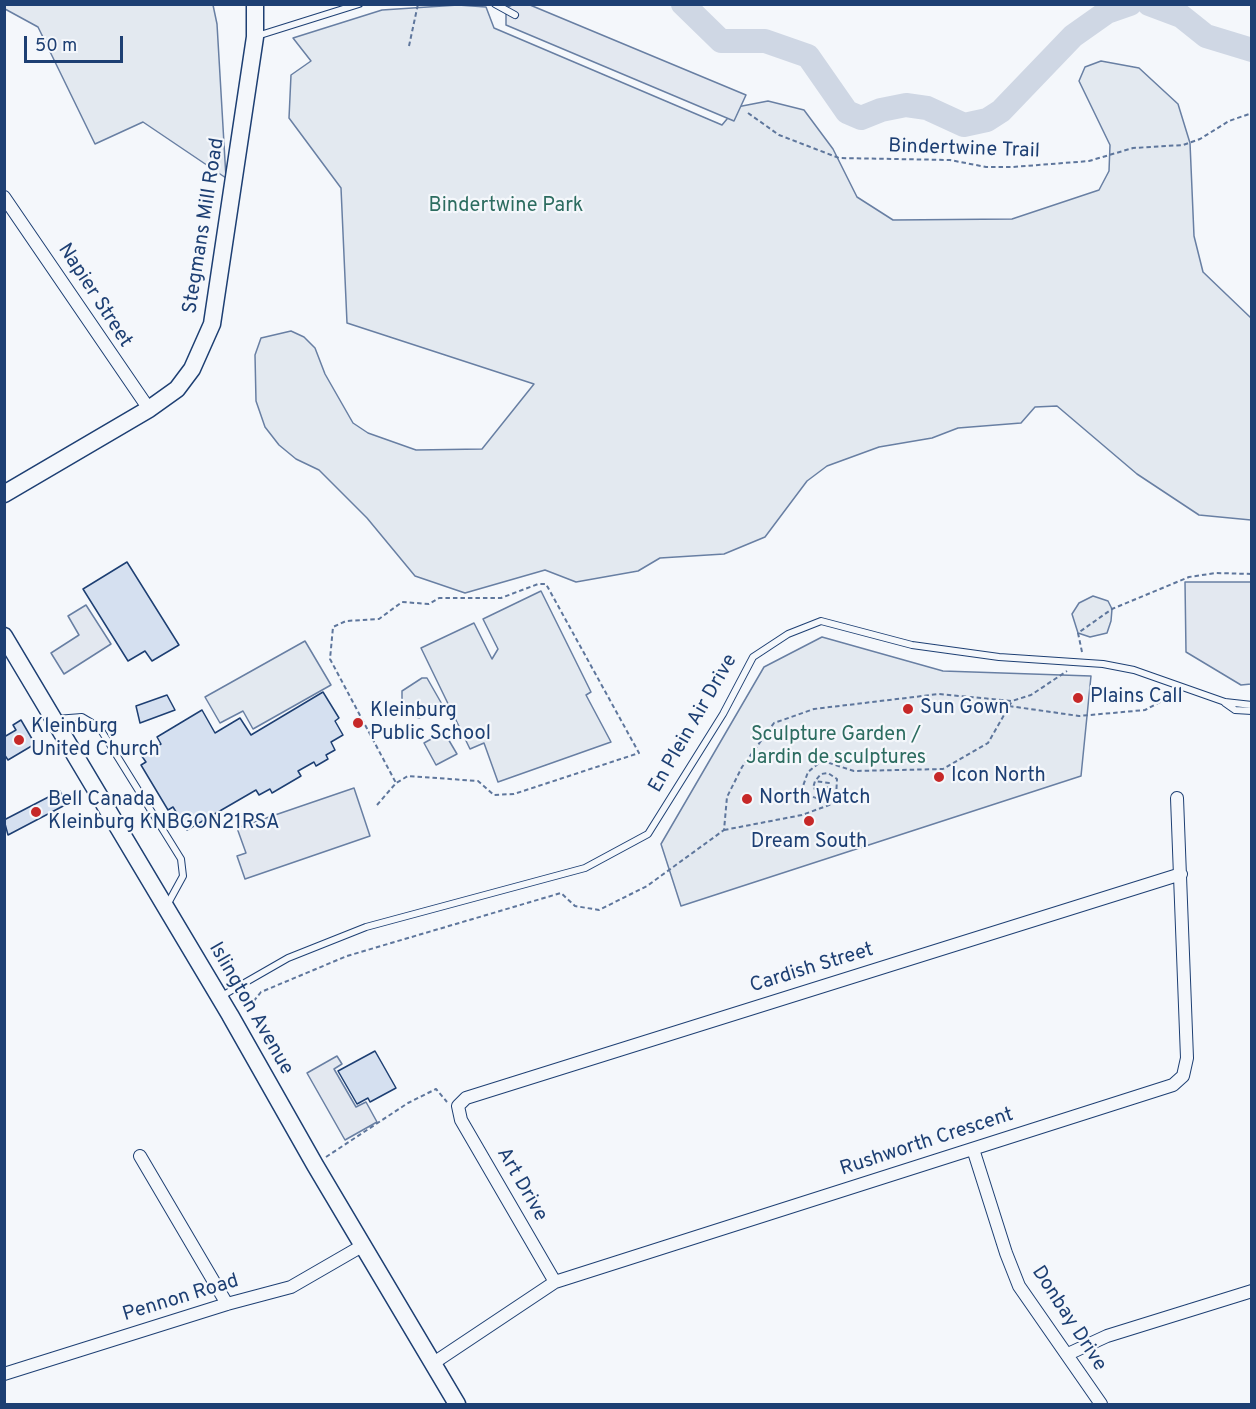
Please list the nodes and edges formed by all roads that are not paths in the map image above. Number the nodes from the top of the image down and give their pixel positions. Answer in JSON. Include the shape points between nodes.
{"nodes":[{"id":1,"x":255,"y":4,"type":"edge"},
{"id":2,"x":359,"y":4,"type":"edge"},
{"id":3,"x":495,"y":4,"type":"edge"},
{"id":4,"x":515,"y":15,"type":"dead end"},
{"id":5,"x":255,"y":37,"type":"junction"},
{"id":6,"x":6,"y":201,"type":"edge"},
{"id":7,"x":149,"y":409,"type":"junction"},
{"id":8,"x":4,"y":494,"type":"edge"},
{"id":9,"x":4,"y":636,"type":"edge"},
{"id":10,"x":1224,"y":702,"type":"junction"},
{"id":11,"x":1251,"y":705,"type":"edge"},
{"id":12,"x":1251,"y":711,"type":"edge"},
{"id":13,"x":54,"y":719,"type":"junction"},
{"id":14,"x":1176,"y":798,"type":"dead end"},
{"id":15,"x":1181,"y":874,"type":"junction"},
{"id":16,"x":166,"y":907,"type":"junction"},
{"id":17,"x":219,"y":997,"type":"junction"},
{"id":18,"x":458,"y":1107,"type":"joint"},
{"id":19,"x":973,"y":1149,"type":"junction"},
{"id":20,"x":140,"y":1156,"type":"dead end"},
{"id":21,"x":362,"y":1246,"type":"junction"},
{"id":22,"x":555,"y":1282,"type":"junction"},
{"id":23,"x":1251,"y":1291,"type":"edge"},
{"id":24,"x":227,"y":1304,"type":"junction"},
{"id":25,"x":1068,"y":1354,"type":"junction"},
{"id":26,"x":432,"y":1364,"type":"junction"},
{"id":27,"x":4,"y":1374,"type":"edge"},
{"id":28,"x":457,"y":1404,"type":"edge"},
{"id":29,"x":1101,"y":1404,"type":"edge"}],
"edges":[{"from":1,"to":5,"type":"street","name":"Stegmans Mill Road"},
{"from":2,"to":5,"type":"lane"},
{"from":3,"to":4,"type":"lane"},
{"from":5,"to":7,"type":"street","name":"Stegmans Mill Road","via":[[212,324],[192,369],[177,389]]},
{"from":6,"to":7,"type":"street","name":"Napier Street"},
{"from":7,"to":8,"type":"street","name":"Stegmans Mill Road"},
{"from":9,"to":13,"type":"street","name":"Islington Avenue"},
{"from":10,"to":11,"type":"lane"},
{"from":10,"to":12,"type":"lane","via":[[1235,710]]},
{"from":10,"to":17,"type":"lane","name":"En Plein Air Drive","via":[[1134,670],[1081,661],[999,657],[912,645],[821,621],[788,634],[753,657],[723,714],[648,834],[585,868],[366,927],[288,958]]},
{"from":13,"to":16,"type":"street","name":"Islington Avenue"},
{"from":13,"to":16,"type":"lane","via":[[82,717],[99,728],[181,859],[183,876]]},
{"from":14,"to":15,"type":"street","name":"Rushworth Crescent"},
{"from":15,"to":18,"type":"street","name":"Cardish Street","via":[[466,1098]]},
{"from":15,"to":19,"type":"street","name":"Rushworth Crescent","via":[[1187,1058],[1183,1076],[1159,1090]]},
{"from":16,"to":17,"type":"street","name":"Islington Avenue"},
{"from":17,"to":21,"type":"street","name":"Islington Avenue"},
{"from":18,"to":22,"type":"street","name":"Art Drive","via":[[460,1120]]},
{"from":19,"to":22,"type":"street","name":"Rushworth Crescent"},
{"from":19,"to":25,"type":"street","name":"Donbay Drive","via":[[1019,1286]]},
{"from":20,"to":24,"type":"street"},
{"from":21,"to":24,"type":"street","name":"Pennon Road","via":[[291,1287]]},
{"from":21,"to":26,"type":"street","name":"Islington Avenue"},
{"from":22,"to":26,"type":"street","name":"Rushworth Crescent"},
{"from":23,"to":25,"type":"street","via":[[1107,1336]]},
{"from":24,"to":27,"type":"street","name":"Pennon Road"},
{"from":25,"to":29,"type":"street","name":"Donbay Drive"},
{"from":26,"to":28,"type":"street","name":"Islington Avenue"}]}
